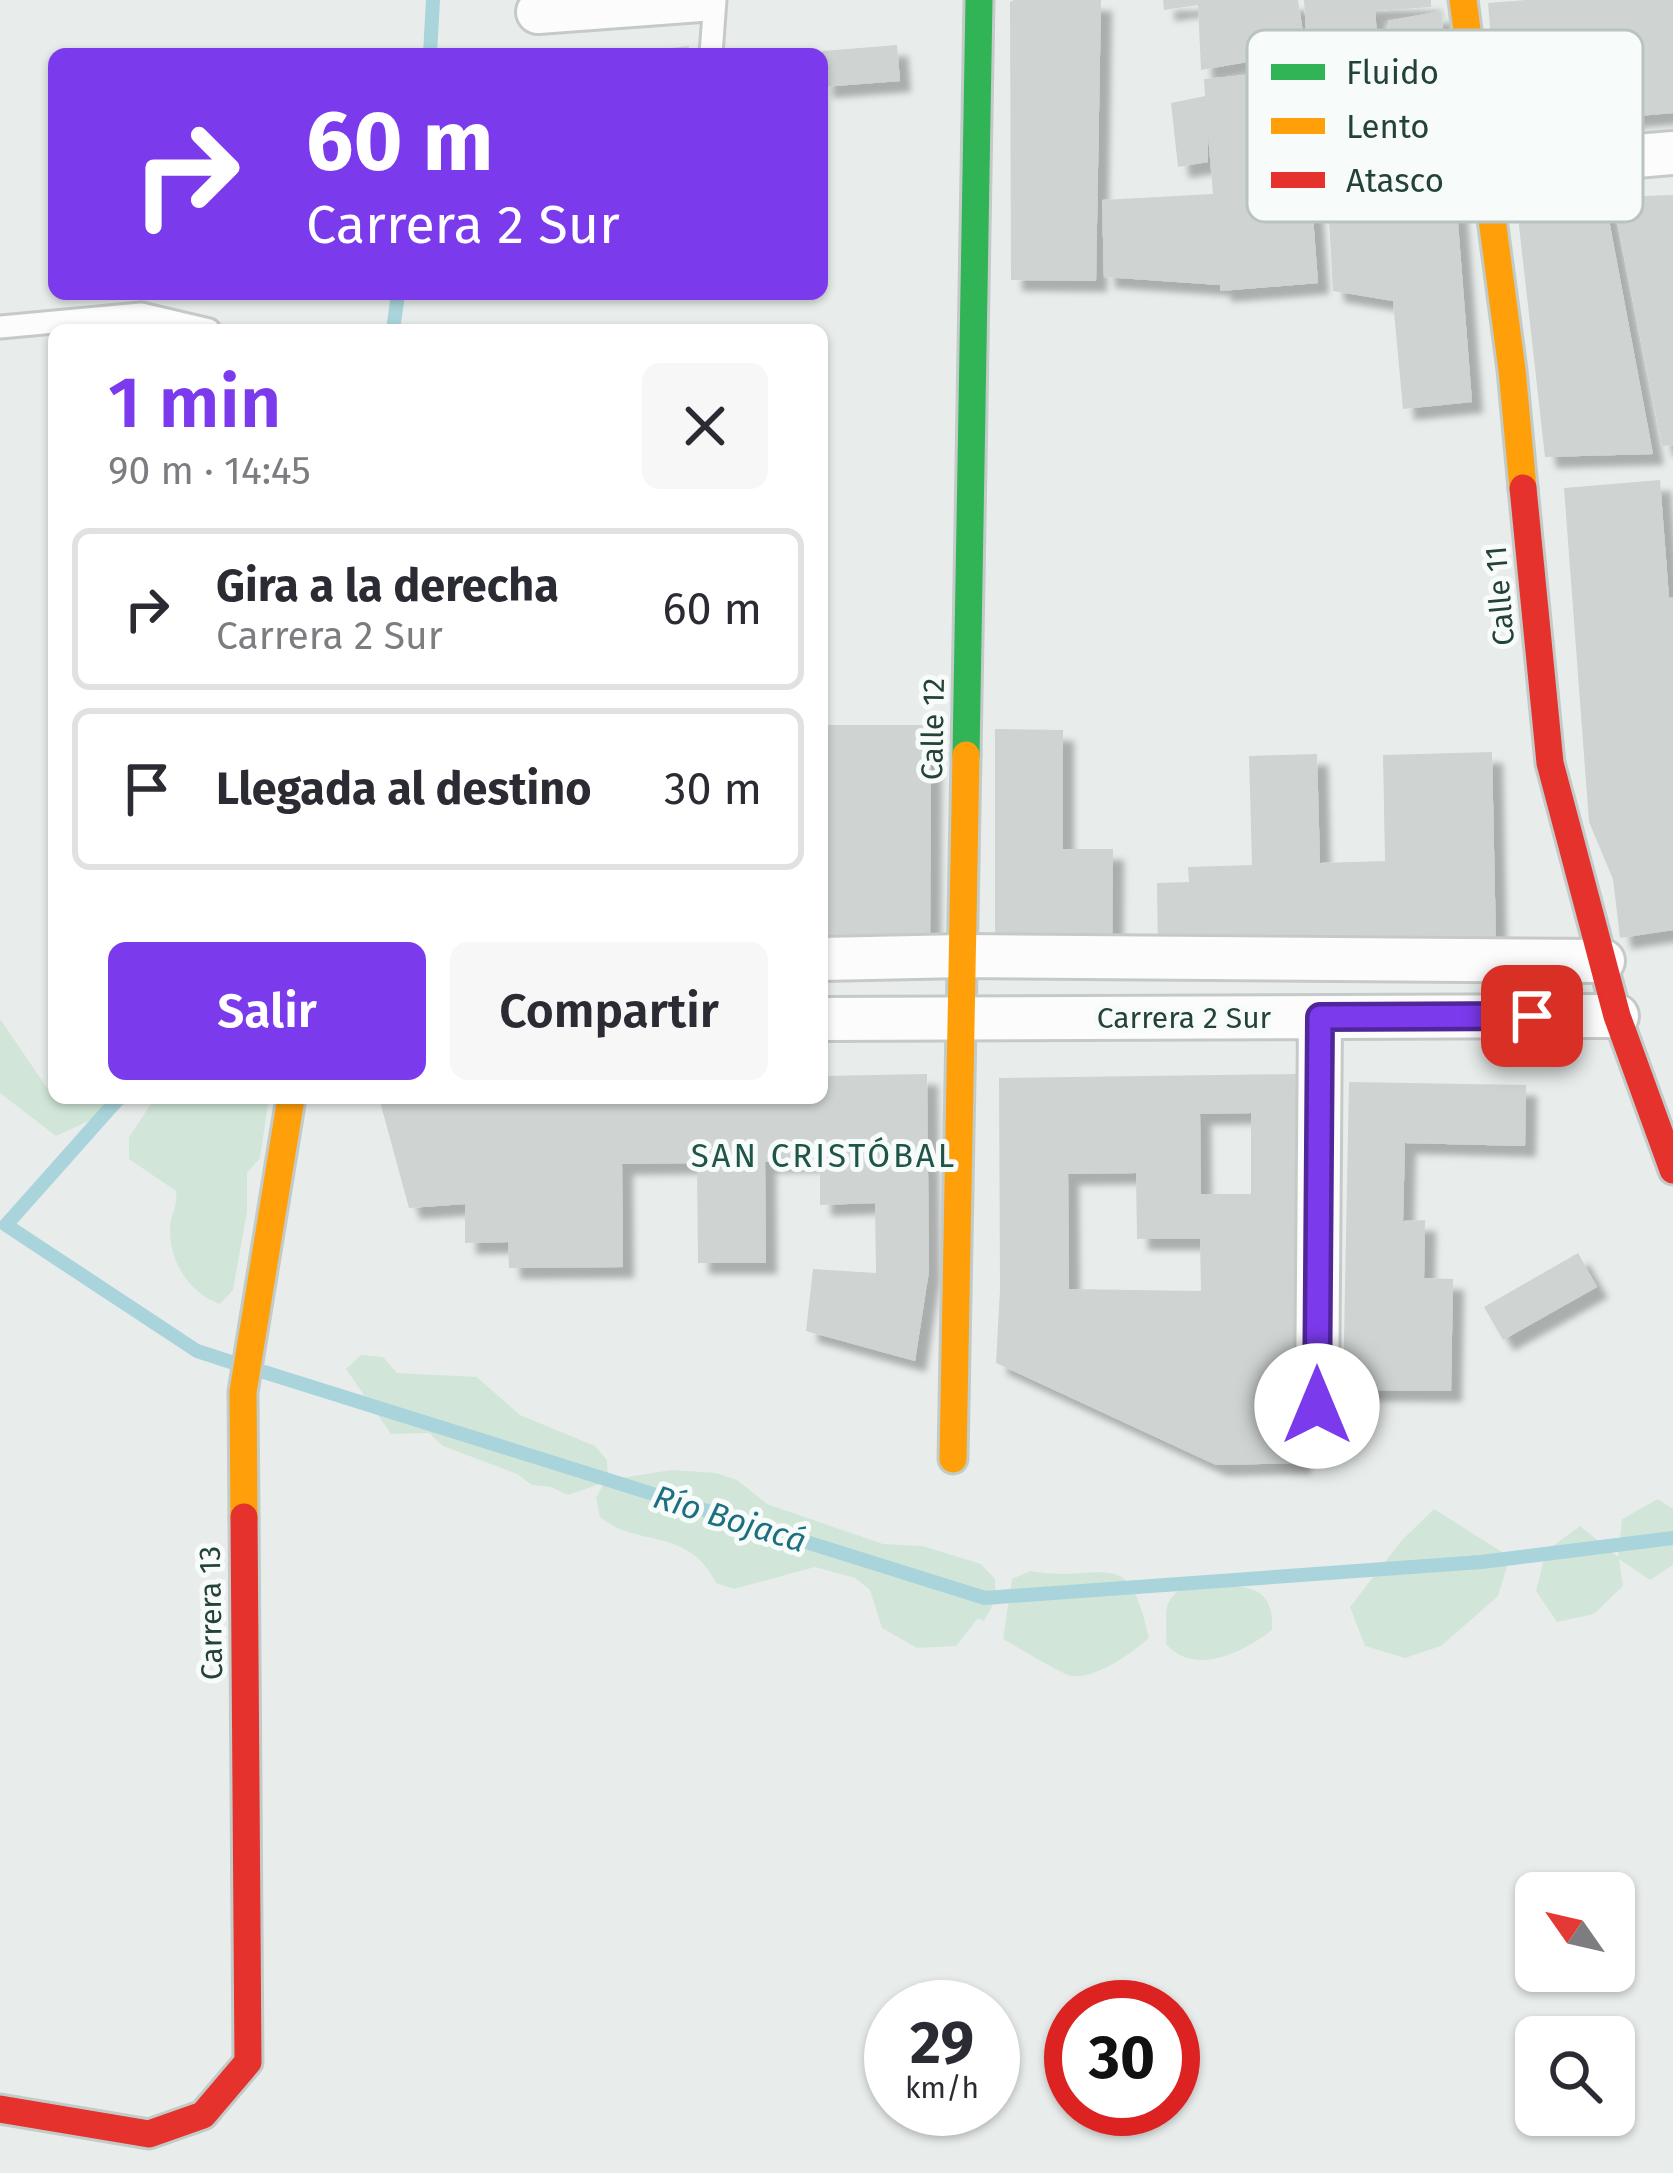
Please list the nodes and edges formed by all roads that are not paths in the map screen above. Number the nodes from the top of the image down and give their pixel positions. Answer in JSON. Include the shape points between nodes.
{"nodes":[{"id":1,"x":700,"y":0,"type":"edge"},
{"id":2,"x":716,"y":0,"type":"edge"},
{"id":3,"x":979,"y":0,"type":"edge"},
{"id":4,"x":1463,"y":0,"type":"edge"},
{"id":5,"x":538,"y":12,"type":"dead end"},
{"id":6,"x":1467,"y":30,"type":"edge"},
{"id":7,"x":711,"y":48,"type":"edge"},
{"id":8,"x":1673,"y":154,"type":"edge"},
{"id":9,"x":1643,"y":156,"type":"edge"},
{"id":10,"x":1492,"y":222,"type":"edge"},
{"id":11,"x":184,"y":324,"type":"edge"},
{"id":12,"x":0,"y":327,"type":"edge"},
{"id":13,"x":963,"y":956,"type":"junction"},
{"id":14,"x":828,"y":959,"type":"edge"},
{"id":15,"x":1603,"y":961,"type":"junction"},
{"id":16,"x":1617,"y":1016,"type":"junction"},
{"id":17,"x":1320,"y":1017,"type":"junction"},
{"id":18,"x":962,"y":1018,"type":"junction"},
{"id":19,"x":828,"y":1019,"type":"edge"},
{"id":20,"x":290,"y":1104,"type":"edge"},
{"id":21,"x":1673,"y":1170,"type":"edge"},
{"id":22,"x":1317,"y":1406,"type":"dead end"},
{"id":23,"x":953,"y":1459,"type":"dead end"},
{"id":24,"x":0,"y":2109,"type":"edge"}],
"edges":[{"from":1,"to":5,"type":"street"},
{"from":2,"to":7,"type":"lane"},
{"from":3,"to":13,"type":"street","name":"Calle 12"},
{"from":4,"to":6,"type":"street","name":"Calle 11"},
{"from":8,"to":9,"type":"street"},
{"from":10,"to":15,"type":"street","name":"Calle 11","via":[[1550,763]]},
{"from":11,"to":12,"type":"lane","via":[[141,314]]},
{"from":13,"to":14,"type":"street","name":"Carrera 2 Sur"},
{"from":13,"to":15,"type":"street","name":"Carrera 2 Sur"},
{"from":13,"to":18,"type":"street","name":"Calle 12"},
{"from":15,"to":16,"type":"street","name":"Calle 11"},
{"from":16,"to":17,"type":"street","name":"Carrera 2 Sur"},
{"from":16,"to":21,"type":"street","name":"Calle 11"},
{"from":17,"to":18,"type":"street","name":"Carrera 2 Sur"},
{"from":17,"to":22,"type":"street"},
{"from":18,"to":19,"type":"street","name":"Carrera 2 Sur"},
{"from":18,"to":23,"type":"street","name":"Calle 12"},
{"from":20,"to":24,"type":"street","name":"Carrera 13","via":[[242,1392],[248,2062],[203,2115],[149,2134]]}]}
